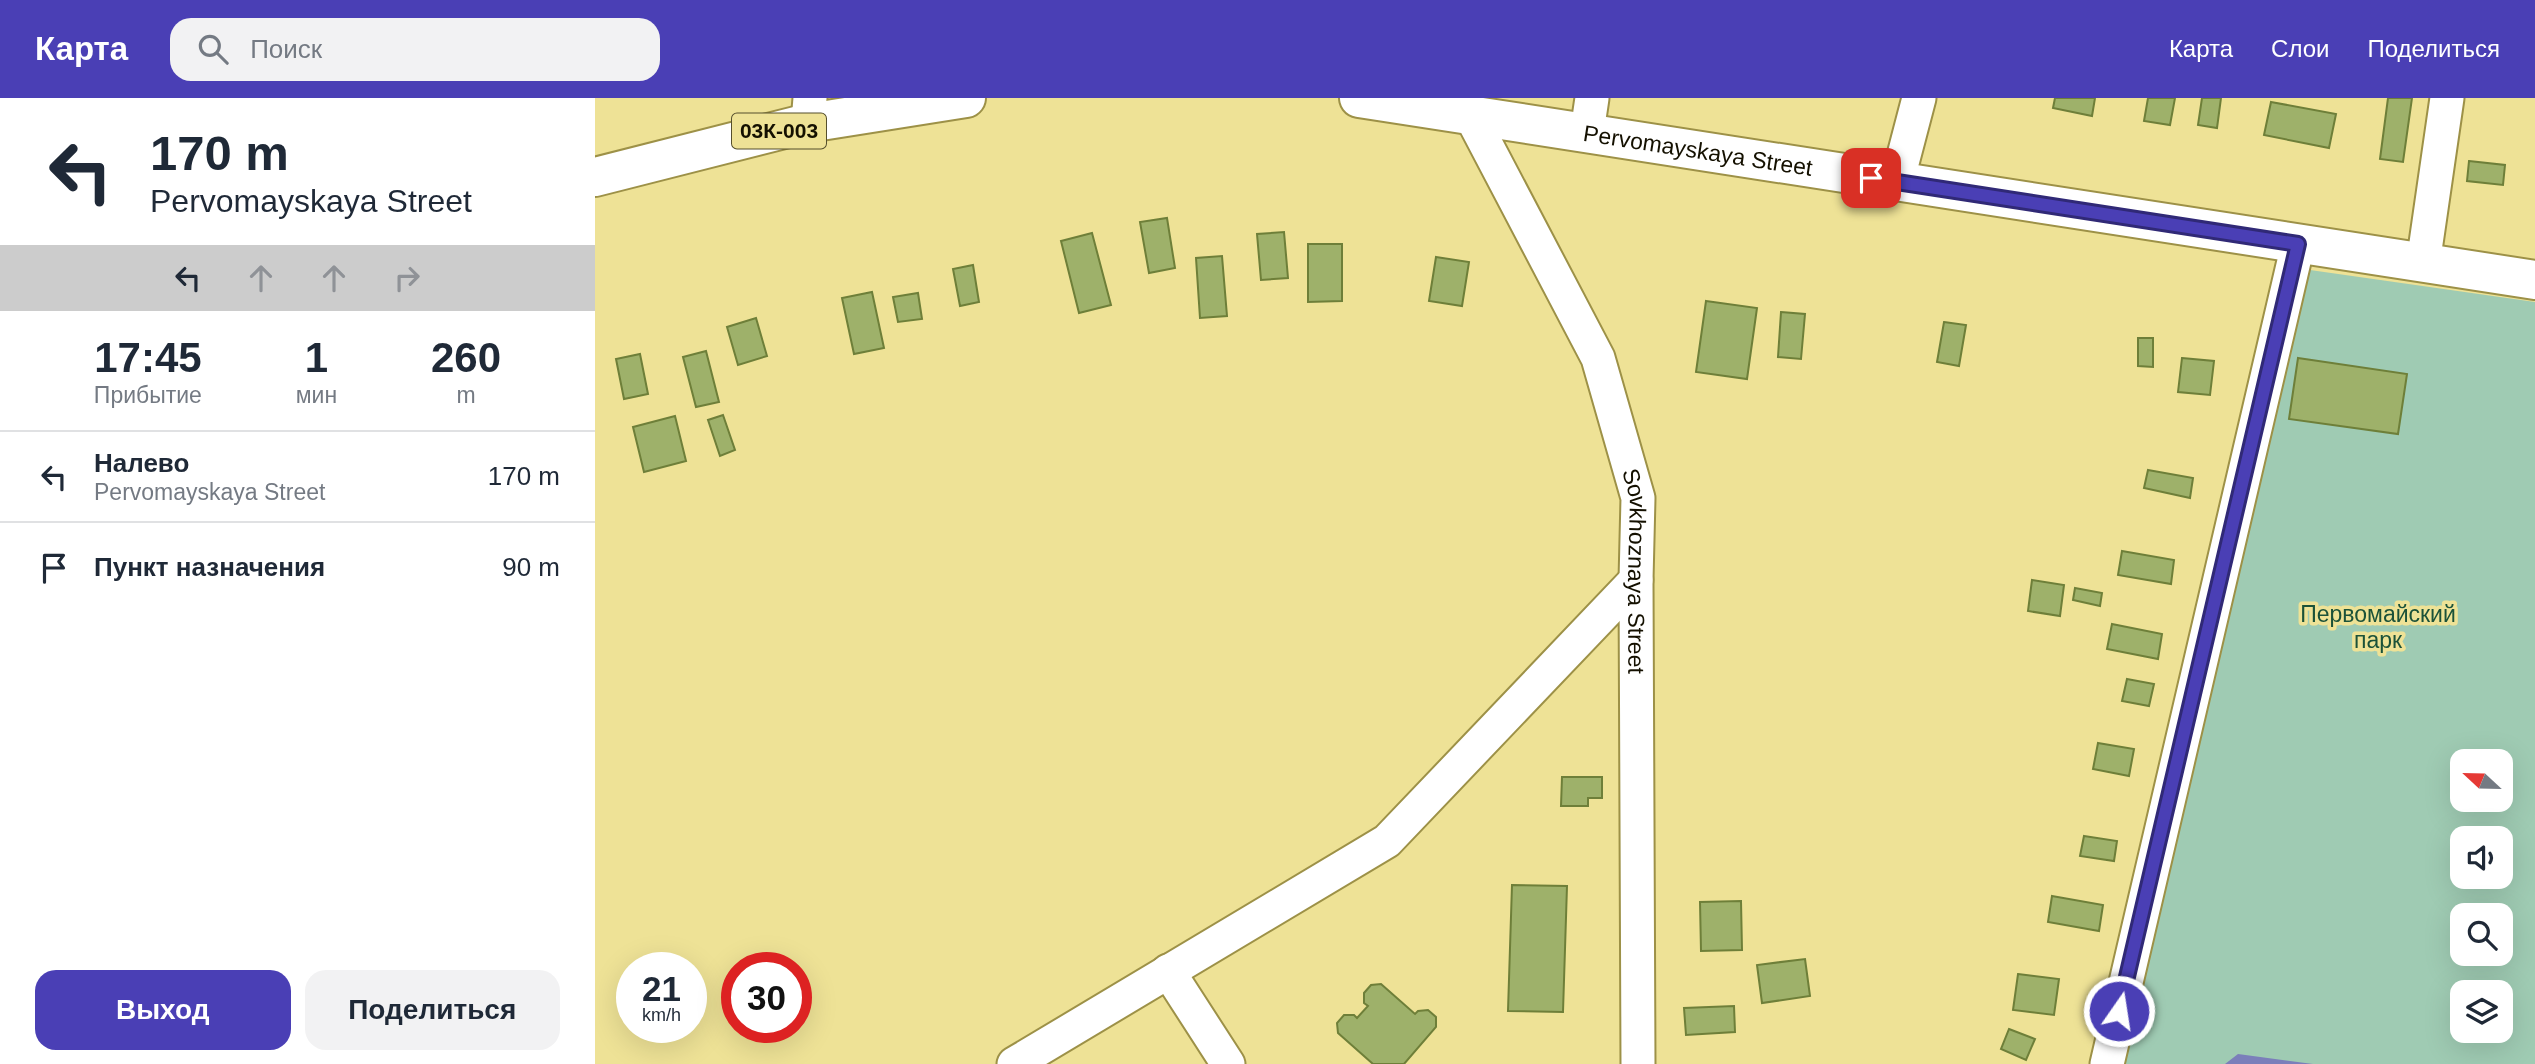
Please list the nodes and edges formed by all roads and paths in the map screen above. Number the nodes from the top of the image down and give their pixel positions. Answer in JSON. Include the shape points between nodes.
{"nodes":[{"id":1,"x":966,"y":98,"type":"edge"},
{"id":2,"x":1359,"y":98,"type":"edge"},
{"id":3,"x":1919,"y":98,"type":"edge"},
{"id":4,"x":2447,"y":98,"type":"edge"},
{"id":5,"x":809,"y":111,"type":"edge"},
{"id":6,"x":1470,"y":114,"type":"junction"},
{"id":7,"x":1590,"y":115,"type":"edge"},
{"id":8,"x":595,"y":177,"type":"edge"},
{"id":9,"x":1897,"y":182,"type":"junction"},
{"id":10,"x":2298,"y":244,"type":"junction"},
{"id":11,"x":2423,"y":264,"type":"junction"},
{"id":12,"x":2535,"y":280,"type":"edge"},
{"id":13,"x":1636,"y":579,"type":"junction"},
{"id":14,"x":1168,"y":971,"type":"junction"},
{"id":15,"x":1014,"y":1064,"type":"edge"},
{"id":16,"x":1228,"y":1064,"type":"edge"},
{"id":17,"x":1638,"y":1064,"type":"edge"},
{"id":18,"x":2107,"y":1064,"type":"edge"}],
"edges":[{"from":1,"to":5,"type":"main road","number":"03К-003"},
{"from":2,"to":6,"type":"main road","name":"Pervomayskaya Street"},
{"from":3,"to":9,"type":"street"},
{"from":4,"to":11,"type":"street"},
{"from":5,"to":8,"type":"main road","number":"03К-003"},
{"from":6,"to":7,"type":"main road","name":"Pervomayskaya Street"},
{"from":6,"to":13,"type":"street","name":"Sovkhoznaya Street","via":[[1598,358],[1638,498]]},
{"from":7,"to":9,"type":"main road","name":"Pervomayskaya Street"},
{"from":9,"to":10,"type":"main road","name":"Pervomayskaya Street"},
{"from":10,"to":11,"type":"main road","name":"Pervomayskaya Street"},
{"from":10,"to":18,"type":"street"},
{"from":11,"to":12,"type":"main road","name":"Pervomayskaya Street"},
{"from":13,"to":14,"type":"street","via":[[1387,841]]},
{"from":13,"to":17,"type":"street","name":"Sovkhoznaya Street"},
{"from":14,"to":15,"type":"street"},
{"from":14,"to":16,"type":"street"}]}
